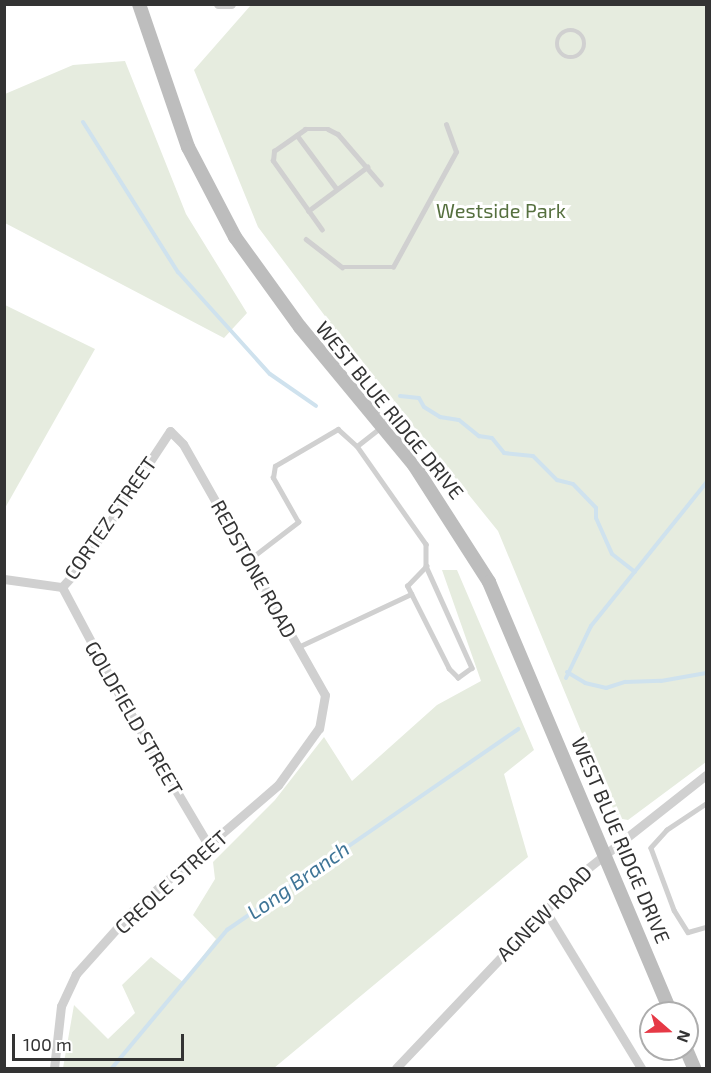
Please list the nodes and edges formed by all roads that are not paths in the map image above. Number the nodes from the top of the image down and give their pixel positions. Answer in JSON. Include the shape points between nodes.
{"nodes":[{"id":1,"x":139,"y":4,"type":"edge"},
{"id":2,"x":577,"y":57,"type":"joint"},
{"id":3,"x":446,"y":125,"type":"dead end"},
{"id":4,"x":297,"y":135,"type":"junction"},
{"id":5,"x":367,"y":167,"type":"junction"},
{"id":6,"x":381,"y":184,"type":"dead end"},
{"id":7,"x":337,"y":189,"type":"junction"},
{"id":8,"x":308,"y":211,"type":"junction"},
{"id":9,"x":322,"y":230,"type":"dead end"},
{"id":10,"x":306,"y":239,"type":"dead end"},
{"id":11,"x":382,"y":426,"type":"junction"},
{"id":12,"x":170,"y":431,"type":"joint"},
{"id":13,"x":357,"y":446,"type":"junction"},
{"id":14,"x":250,"y":558,"type":"junction"},
{"id":15,"x":426,"y":566,"type":"junction"},
{"id":16,"x":4,"y":579,"type":"edge"},
{"id":17,"x":62,"y":587,"type":"junction"},
{"id":18,"x":411,"y":594,"type":"junction"},
{"id":19,"x":298,"y":647,"type":"junction"},
{"id":20,"x":325,"y":713,"type":"joint"},
{"id":21,"x":706,"y":775,"type":"edge"},
{"id":22,"x":706,"y":804,"type":"edge"},
{"id":23,"x":209,"y":846,"type":"junction"},
{"id":24,"x":605,"y":853,"type":"junction"},
{"id":25,"x":544,"y":910,"type":"junction"},
{"id":26,"x":706,"y":927,"type":"edge"},
{"id":27,"x":666,"y":1001,"type":"edge"},
{"id":28,"x":54,"y":1068,"type":"edge"},
{"id":29,"x":396,"y":1068,"type":"edge"},
{"id":30,"x":641,"y":1068,"type":"edge"}],
"edges":[{"from":1,"to":11,"type":"main road","name":"WEST BLUE RIDGE DRIVE","via":[[188,147],[235,237],[300,327]]},
{"from":2,"to":2,"type":"lane","via":[[585,47],[583,38],[576,31],[567,30],[557,40],[558,50],[564,56]]},
{"from":3,"to":10,"type":"lane","via":[[456,152],[393,267],[342,267]]},
{"from":4,"to":5,"type":"lane","via":[[305,129],[328,129],[338,134]]},
{"from":4,"to":7,"type":"lane"},
{"from":4,"to":8,"type":"lane","via":[[274,152],[273,161]]},
{"from":5,"to":6,"type":"lane"},
{"from":5,"to":7,"type":"lane"},
{"from":7,"to":8,"type":"lane"},
{"from":8,"to":9,"type":"lane"},
{"from":11,"to":13,"type":"lane"},
{"from":11,"to":24,"type":"main road","name":"WEST BLUE RIDGE DRIVE","via":[[443,505],[489,582]]},
{"from":12,"to":14,"type":"street","name":"REDSTONE ROAD","via":[[183,444]]},
{"from":12,"to":17,"type":"street","name":"CORTEZ STREET","via":[[80,567]]},
{"from":13,"to":14,"type":"lane","via":[[338,429],[275,466],[273,478],[298,522]]},
{"from":13,"to":15,"type":"lane","via":[[426,543]]},
{"from":14,"to":19,"type":"street","name":"REDSTONE ROAD"},
{"from":15,"to":18,"type":"lane","via":[[406,586]]},
{"from":15,"to":18,"type":"lane","via":[[472,668],[458,678],[449,669]]},
{"from":16,"to":17,"type":"street","name":"CORTEZ STREET"},
{"from":17,"to":23,"type":"street","name":"GOLDFIELD STREET","via":[[119,694]]},
{"from":18,"to":19,"type":"lane"},
{"from":19,"to":20,"type":"street","name":"REDSTONE ROAD","via":[[323,689]]},
{"from":20,"to":23,"type":"street","name":"CREOLE STREET","via":[[311,744],[278,785]]},
{"from":21,"to":24,"type":"street","name":"AGNEW ROAD"},
{"from":22,"to":26,"type":"lane","via":[[667,830],[651,848],[674,910],[688,932]]},
{"from":23,"to":28,"type":"street","name":"CREOLE STREET","via":[[135,908],[76,974],[61,1006]]},
{"from":24,"to":25,"type":"street","name":"AGNEW ROAD"},
{"from":24,"to":27,"type":"main road","name":"WEST BLUE RIDGE DRIVE"},
{"from":25,"to":29,"type":"street","name":"AGNEW ROAD"},
{"from":25,"to":30,"type":"street"}]}
